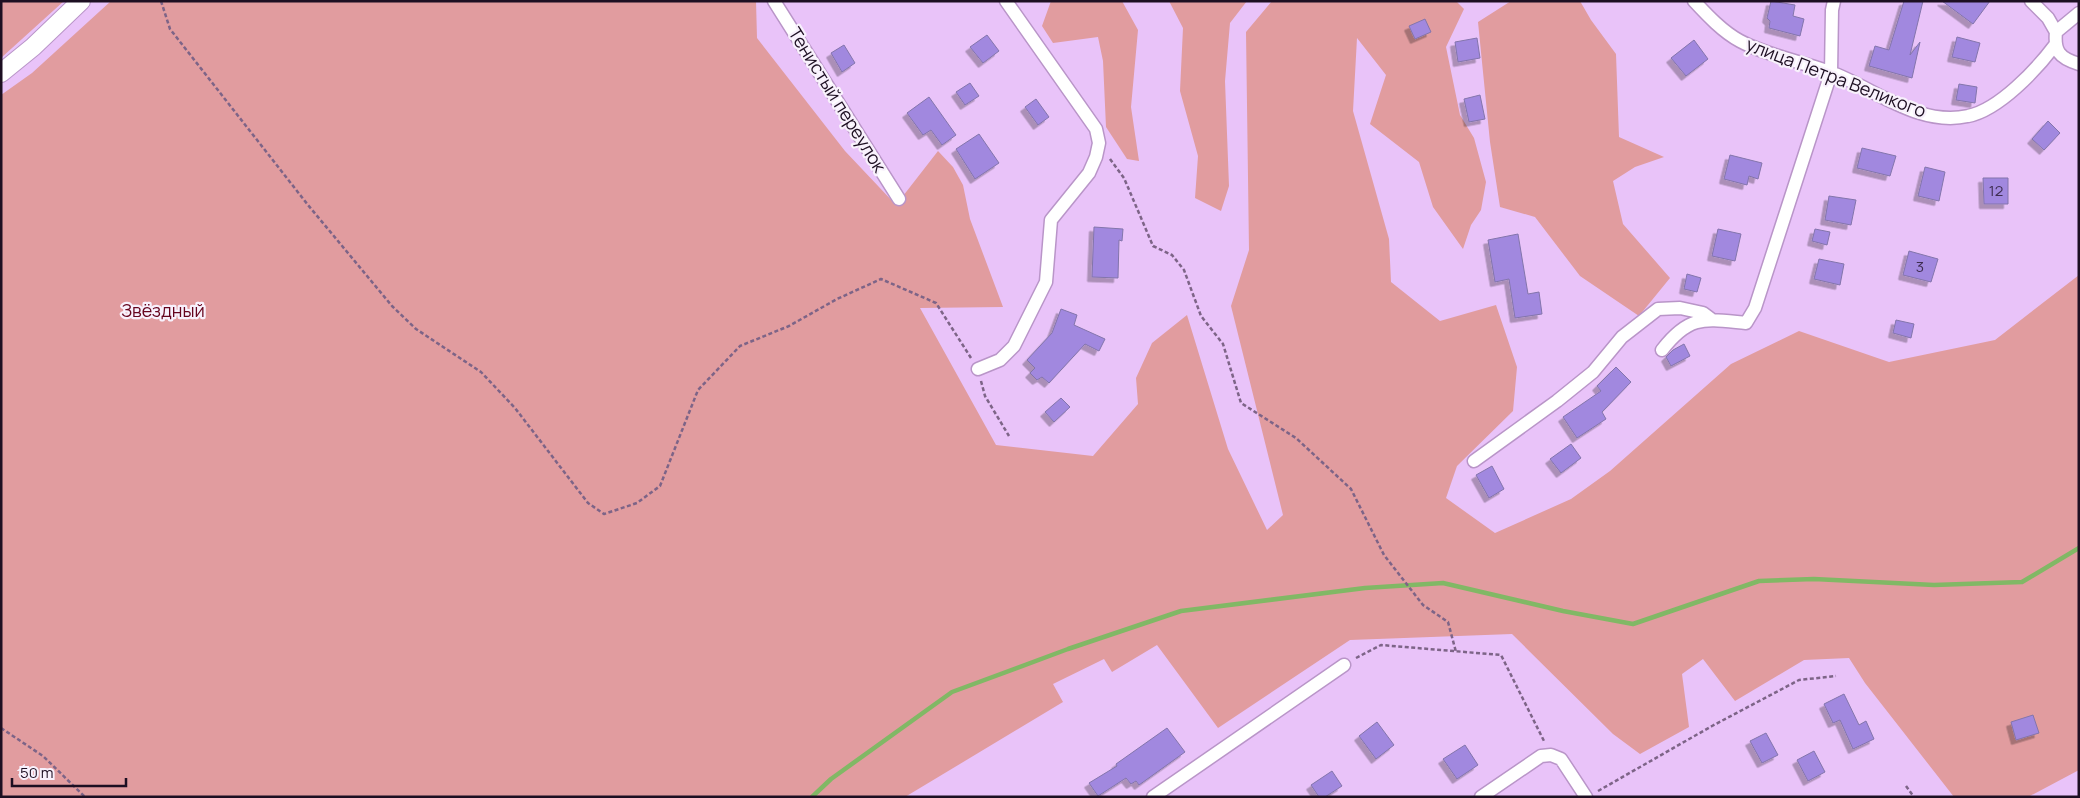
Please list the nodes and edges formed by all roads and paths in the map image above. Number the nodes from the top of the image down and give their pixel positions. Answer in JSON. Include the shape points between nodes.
{"nodes":[{"id":1,"x":81,"y":1,"type":"edge"},
{"id":2,"x":161,"y":1,"type":"edge"},
{"id":3,"x":774,"y":1,"type":"edge"},
{"id":4,"x":1006,"y":1,"type":"edge"},
{"id":5,"x":1694,"y":1,"type":"edge"},
{"id":6,"x":1834,"y":1,"type":"edge"},
{"id":7,"x":2031,"y":1,"type":"edge"},
{"id":8,"x":2079,"y":13,"type":"edge"},
{"id":9,"x":2056,"y":32,"type":"junction"},
{"id":10,"x":2055,"y":45,"type":"junction"},
{"id":11,"x":2076,"y":63,"type":"edge"},
{"id":12,"x":2036,"y":69,"type":"junction"},
{"id":13,"x":1831,"y":72,"type":"junction"},
{"id":14,"x":1,"y":73,"type":"edge"},
{"id":15,"x":1099,"y":143,"type":"junction"},
{"id":16,"x":899,"y":199,"type":"dead end"},
{"id":17,"x":1712,"y":320,"type":"junction"},
{"id":18,"x":1662,"y":350,"type":"dead end"},
{"id":19,"x":978,"y":370,"type":"junction"},
{"id":20,"x":1009,"y":436,"type":"dead end"},
{"id":21,"x":1474,"y":461,"type":"dead end"},
{"id":22,"x":1456,"y":652,"type":"junction"},
{"id":23,"x":1344,"y":665,"type":"joint"},
{"id":24,"x":1836,"y":676,"type":"dead end"},
{"id":25,"x":1,"y":728,"type":"edge"},
{"id":26,"x":1556,"y":757,"type":"junction"},
{"id":27,"x":1906,"y":786,"type":"dead end"},
{"id":28,"x":1591,"y":794,"type":"edge"},
{"id":29,"x":85,"y":797,"type":"edge"},
{"id":30,"x":1153,"y":797,"type":"edge"},
{"id":31,"x":1481,"y":797,"type":"edge"},
{"id":32,"x":1914,"y":797,"type":"edge"}],
"edges":[{"from":1,"to":14,"type":"main road"},
{"from":2,"to":19,"type":"path","via":[[170,30],[392,306],[416,330],[482,372],[588,503],[604,514],[638,503],[660,486],[698,390],[740,346],[789,326],[881,279],[936,303]]},
{"from":3,"to":16,"type":"street","name":"Тенистый переулок"},
{"from":4,"to":15,"type":"street","via":[[1096,130]]},
{"from":5,"to":13,"type":"street","name":"улица Петра Великого","via":[[1740,41]]},
{"from":6,"to":13,"type":"street"},
{"from":7,"to":9,"type":"street","via":[[2048,18]]},
{"from":8,"to":9,"type":"street"},
{"from":9,"to":10,"type":"street"},
{"from":10,"to":11,"type":"street","name":"улица Петра Великого","via":[[2063,58]]},
{"from":10,"to":12,"type":"street","name":"улица Петра Великого"},
{"from":11,"to":12,"type":"street","name":"улица Петра Великого","via":[[2050,63]]},
{"from":12,"to":13,"type":"street","name":"улица Петра Великого","via":[[2001,100],[1969,116],[1946,118],[1920,114]]},
{"from":13,"to":17,"type":"street","via":[[1755,308],[1746,323]]},
{"from":15,"to":19,"type":"street","via":[[1089,173],[1051,220],[1046,282],[1014,346],[1000,360]]},
{"from":15,"to":22,"type":"path","via":[[1124,178],[1153,246],[1172,255],[1184,270],[1201,316],[1223,344],[1242,403],[1296,438],[1351,489],[1384,556],[1423,605],[1448,622]]},
{"from":17,"to":18,"type":"street","via":[[1694,322],[1672,337]]},
{"from":17,"to":21,"type":"street","via":[[1703,313],[1680,308],[1658,309],[1622,337],[1593,372]]},
{"from":19,"to":20,"type":"path","via":[[986,396]]},
{"from":22,"to":23,"type":"path","via":[[1380,645]]},
{"from":22,"to":26,"type":"path","via":[[1501,656]]},
{"from":23,"to":30,"type":"street"},
{"from":24,"to":28,"type":"path","via":[[1799,680]]},
{"from":25,"to":29,"type":"path","via":[[43,756]]},
{"from":26,"to":28,"type":"street"},
{"from":26,"to":31,"type":"street","via":[[1541,756]]},
{"from":27,"to":32,"type":"path"}]}
